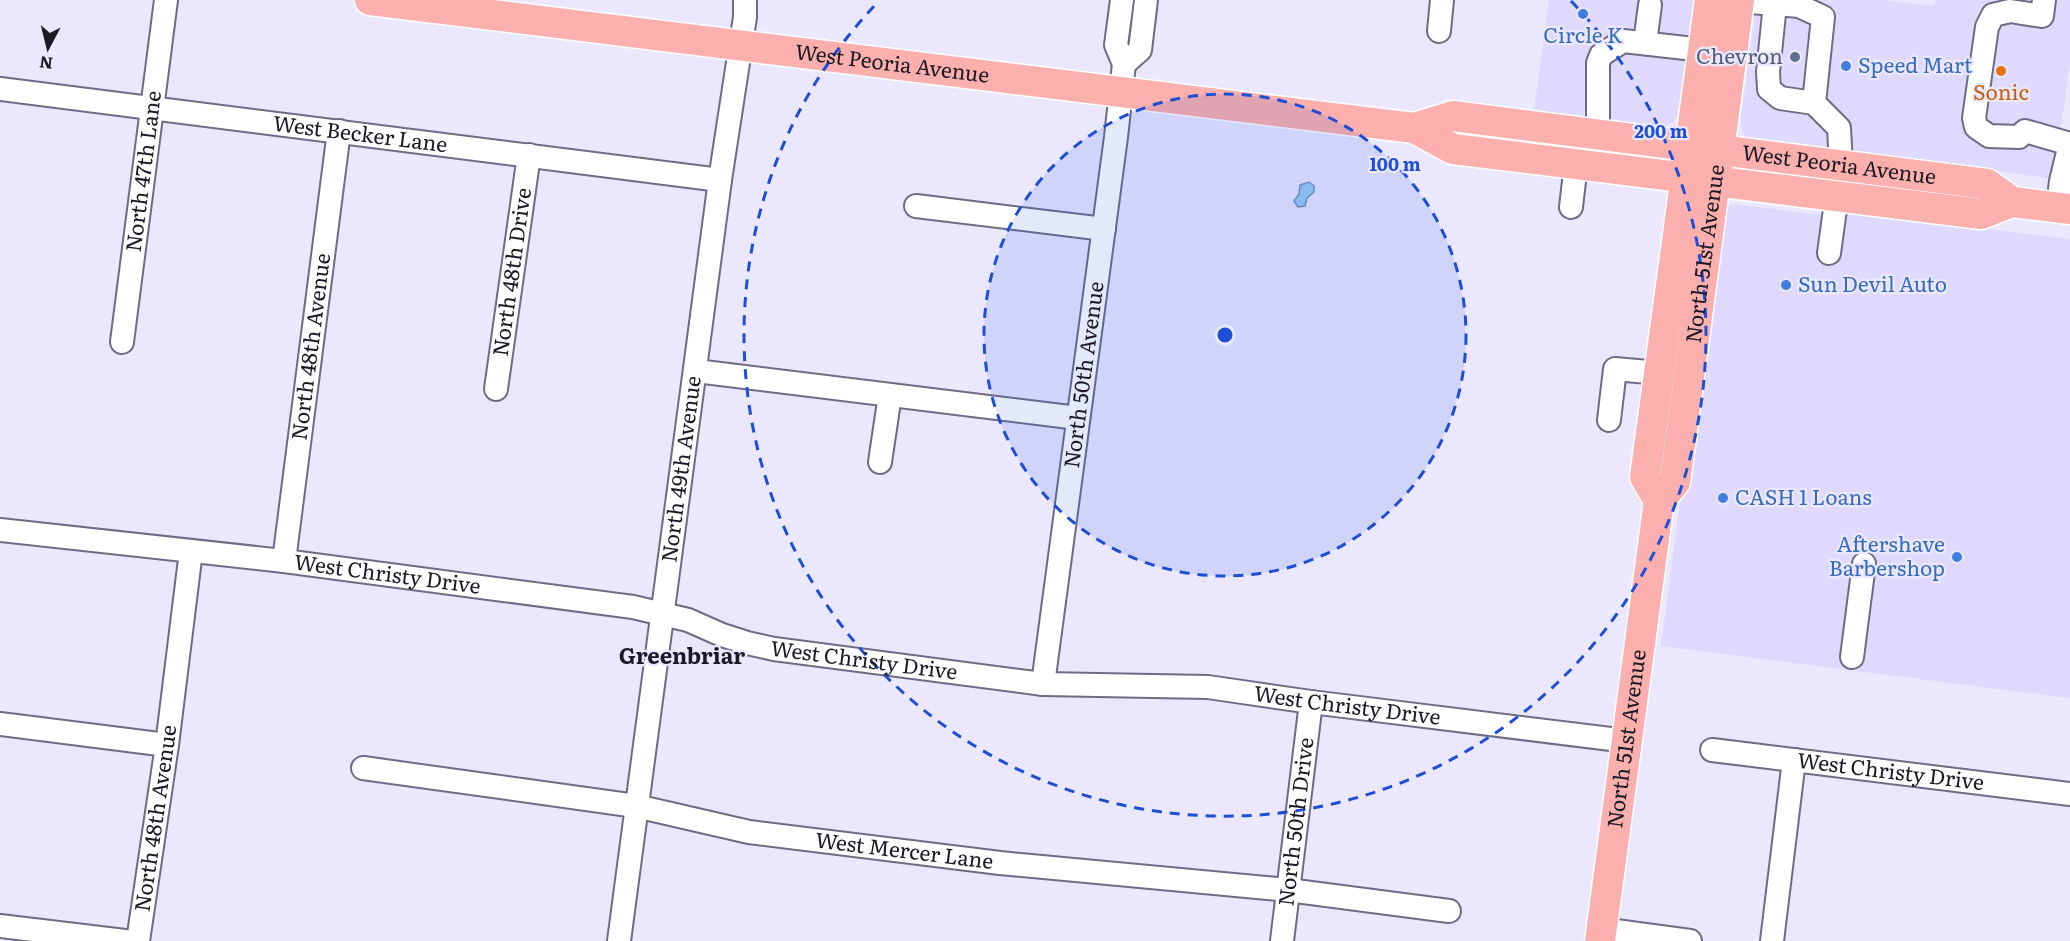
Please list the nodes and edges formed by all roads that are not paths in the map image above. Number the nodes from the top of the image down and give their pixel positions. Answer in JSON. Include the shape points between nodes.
{"nodes":[{"id":1,"x":166,"y":0,"type":"edge"},
{"id":2,"x":370,"y":0,"type":"edge"},
{"id":3,"x":746,"y":0,"type":"edge"},
{"id":4,"x":1122,"y":0,"type":"edge"},
{"id":5,"x":1146,"y":0,"type":"edge"},
{"id":6,"x":1442,"y":0,"type":"edge"},
{"id":7,"x":1729,"y":0,"type":"edge"},
{"id":8,"x":1774,"y":4,"type":"junction"},
{"id":9,"x":1650,"y":5,"type":"dead end"},
{"id":10,"x":2043,"y":8,"type":"edge"},
{"id":11,"x":1439,"y":31,"type":"dead end"},
{"id":12,"x":1646,"y":43,"type":"junction"},
{"id":13,"x":741,"y":46,"type":"junction"},
{"id":14,"x":1703,"y":50,"type":"junction"},
{"id":15,"x":1123,"y":78,"type":"junction"},
{"id":16,"x":0,"y":89,"type":"edge"},
{"id":17,"x":1814,"y":103,"type":"junction"},
{"id":18,"x":152,"y":109,"type":"junction"},
{"id":19,"x":1414,"y":128,"type":"junction"},
{"id":20,"x":339,"y":131,"type":"junction"},
{"id":21,"x":1598,"y":133,"type":"junction"},
{"id":22,"x":2070,"y":143,"type":"edge"},
{"id":23,"x":1705,"y":147,"type":"junction"},
{"id":24,"x":529,"y":155,"type":"junction"},
{"id":25,"x":1576,"y":164,"type":"junction"},
{"id":26,"x":1841,"y":165,"type":"junction"},
{"id":27,"x":1701,"y":179,"type":"junction"},
{"id":28,"x":720,"y":180,"type":"junction"},
{"id":29,"x":1837,"y":195,"type":"junction"},
{"id":30,"x":2012,"y":202,"type":"junction"},
{"id":31,"x":916,"y":206,"type":"dead end"},
{"id":32,"x":1571,"y":207,"type":"dead end"},
{"id":33,"x":2064,"y":208,"type":"edge"},
{"id":34,"x":1104,"y":229,"type":"junction"},
{"id":35,"x":1829,"y":253,"type":"dead end"},
{"id":36,"x":122,"y":342,"type":"dead end"},
{"id":37,"x":696,"y":371,"type":"junction"},
{"id":38,"x":1659,"y":373,"type":"junction"},
{"id":39,"x":496,"y":389,"type":"dead end"},
{"id":40,"x":890,"y":395,"type":"junction"},
{"id":41,"x":1078,"y":418,"type":"junction"},
{"id":42,"x":1609,"y":420,"type":"dead end"},
{"id":43,"x":880,"y":462,"type":"dead end"},
{"id":44,"x":1659,"y":501,"type":"junction"},
{"id":45,"x":0,"y":530,"type":"edge"},
{"id":46,"x":191,"y":551,"type":"junction"},
{"id":47,"x":284,"y":561,"type":"junction"},
{"id":48,"x":1864,"y":564,"type":"dead end"},
{"id":49,"x":663,"y":613,"type":"junction"},
{"id":50,"x":1852,"y":657,"type":"dead end"},
{"id":51,"x":1043,"y":684,"type":"junction"},
{"id":52,"x":1311,"y":702,"type":"junction"},
{"id":53,"x":0,"y":724,"type":"edge"},
{"id":54,"x":1627,"y":741,"type":"junction"},
{"id":55,"x":167,"y":745,"type":"junction"},
{"id":56,"x":1712,"y":750,"type":"dead end"},
{"id":57,"x":1794,"y":760,"type":"junction"},
{"id":58,"x":363,"y":768,"type":"dead end"},
{"id":59,"x":2070,"y":794,"type":"edge"},
{"id":60,"x":636,"y":806,"type":"junction"},
{"id":61,"x":1288,"y":890,"type":"junction"},
{"id":62,"x":1449,"y":911,"type":"dead end"},
{"id":63,"x":0,"y":926,"type":"edge"},
{"id":64,"x":1600,"y":935,"type":"edge"},
{"id":65,"x":38,"y":936,"type":"edge"},
{"id":66,"x":125,"y":941,"type":"edge"},
{"id":67,"x":138,"y":941,"type":"edge"},
{"id":68,"x":619,"y":941,"type":"edge"},
{"id":69,"x":1282,"y":941,"type":"edge"},
{"id":70,"x":1690,"y":941,"type":"edge"},
{"id":71,"x":1772,"y":941,"type":"edge"}],
"edges":[{"from":1,"to":18,"type":"street","name":"North 47th Lane"},
{"from":2,"to":13,"type":"main road","name":"West Peoria Avenue"},
{"from":3,"to":13,"type":"street","name":"North 49th Avenue"},
{"from":4,"to":15,"type":"street","via":[[1116,45]]},
{"from":5,"to":15,"type":"street","via":[[1140,50]]},
{"from":6,"to":11,"type":"street"},
{"from":7,"to":8,"type":"street"},
{"from":7,"to":14,"type":"main road","name":"North 51st Avenue"},
{"from":7,"to":23,"type":"main road","name":"North 51st Avenue"},
{"from":8,"to":17,"type":"street","via":[[1769,89],[1780,98]]},
{"from":8,"to":17,"type":"street","via":[[1799,6],[1823,17]]},
{"from":9,"to":12,"type":"street"},
{"from":10,"to":22,"type":"street","via":[[1993,15],[1986,27],[1974,118],[1976,127],[1989,135],[2019,137],[2025,131]]},
{"from":12,"to":14,"type":"street"},
{"from":12,"to":21,"type":"street","via":[[1623,41],[1601,55]]},
{"from":13,"to":15,"type":"main road","name":"West Peoria Avenue"},
{"from":13,"to":28,"type":"street","name":"North 49th Avenue"},
{"from":14,"to":23,"type":"main road","name":"North 51st Avenue"},
{"from":15,"to":19,"type":"main road","name":"West Peoria Avenue"},
{"from":15,"to":34,"type":"street","name":"North 50th Avenue"},
{"from":16,"to":18,"type":"street","name":"West Becker Lane"},
{"from":17,"to":26,"type":"street","via":[[1839,128]]},
{"from":18,"to":20,"type":"street","name":"West Becker Lane"},
{"from":18,"to":36,"type":"street","name":"North 47th Lane"},
{"from":19,"to":21,"type":"main road","name":"West Peoria Avenue","via":[[1453,116]]},
{"from":19,"to":25,"type":"main road","name":"West Peoria Avenue","via":[[1453,149]]},
{"from":20,"to":24,"type":"street","name":"West Becker Lane"},
{"from":20,"to":47,"type":"street","name":"North 48th Avenue"},
{"from":21,"to":23,"type":"main road","name":"West Peoria Avenue"},
{"from":22,"to":33,"type":"street","via":[[2061,181]]},
{"from":23,"to":26,"type":"main road","name":"West Peoria Avenue"},
{"from":23,"to":27,"type":"main road","name":"North 51st Avenue"},
{"from":24,"to":28,"type":"street","name":"West Becker Lane"},
{"from":24,"to":39,"type":"street","name":"North 48th Drive"},
{"from":25,"to":27,"type":"main road","name":"West Peoria Avenue"},
{"from":25,"to":32,"type":"street"},
{"from":26,"to":30,"type":"main road","name":"West Peoria Avenue","via":[[1987,184]]},
{"from":27,"to":29,"type":"main road","name":"West Peoria Avenue"},
{"from":27,"to":38,"type":"main road","name":"North 51st Avenue"},
{"from":27,"to":44,"type":"main road","name":"North 51st Avenue","via":[[1675,482]]},
{"from":28,"to":37,"type":"street","name":"North 49th Avenue"},
{"from":29,"to":30,"type":"main road","name":"West Peoria Avenue","via":[[1981,214]]},
{"from":29,"to":35,"type":"street"},
{"from":30,"to":33,"type":"main road","name":"West Peoria Avenue"},
{"from":31,"to":34,"type":"street"},
{"from":34,"to":41,"type":"street","name":"North 50th Avenue"},
{"from":37,"to":40,"type":"street"},
{"from":37,"to":49,"type":"street","name":"North 49th Avenue"},
{"from":38,"to":42,"type":"street","via":[[1616,369]]},
{"from":38,"to":44,"type":"main road","name":"North 51st Avenue","via":[[1645,477]]},
{"from":40,"to":41,"type":"street"},
{"from":40,"to":43,"type":"street"},
{"from":41,"to":51,"type":"street","name":"North 50th Avenue"},
{"from":44,"to":54,"type":"main road","name":"North 51st Avenue"},
{"from":45,"to":46,"type":"street","name":"West Christy Drive"},
{"from":46,"to":47,"type":"street","name":"West Christy Drive"},
{"from":46,"to":55,"type":"street","name":"North 48th Avenue"},
{"from":47,"to":49,"type":"street","name":"West Christy Drive"},
{"from":48,"to":50,"type":"street"},
{"from":49,"to":51,"type":"street","name":"West Christy Drive","via":[[774,649]]},
{"from":49,"to":60,"type":"street","name":"North 49th Avenue"},
{"from":51,"to":52,"type":"street","name":"West Christy Drive","via":[[1208,687]]},
{"from":52,"to":54,"type":"street","name":"West Christy Drive"},
{"from":52,"to":61,"type":"street","name":"North 50th Drive"},
{"from":53,"to":55,"type":"street"},
{"from":54,"to":64,"type":"main road","name":"North 51st Avenue"},
{"from":55,"to":67,"type":"street","name":"North 48th Avenue"},
{"from":56,"to":57,"type":"street","name":"West Christy Drive"},
{"from":57,"to":59,"type":"street","name":"West Christy Drive"},
{"from":57,"to":71,"type":"street"},
{"from":58,"to":60,"type":"street","name":"West Mercer Lane"},
{"from":60,"to":61,"type":"street","name":"West Mercer Lane","via":[[772,835],[1051,869]]},
{"from":60,"to":68,"type":"street","name":"North 49th Avenue"},
{"from":61,"to":62,"type":"street","name":"West Mercer Lane"},
{"from":61,"to":69,"type":"street","name":"North 50th Drive"},
{"from":63,"to":65,"type":"street"},
{"from":64,"to":70,"type":"street"},
{"from":65,"to":66,"type":"street"}]}
